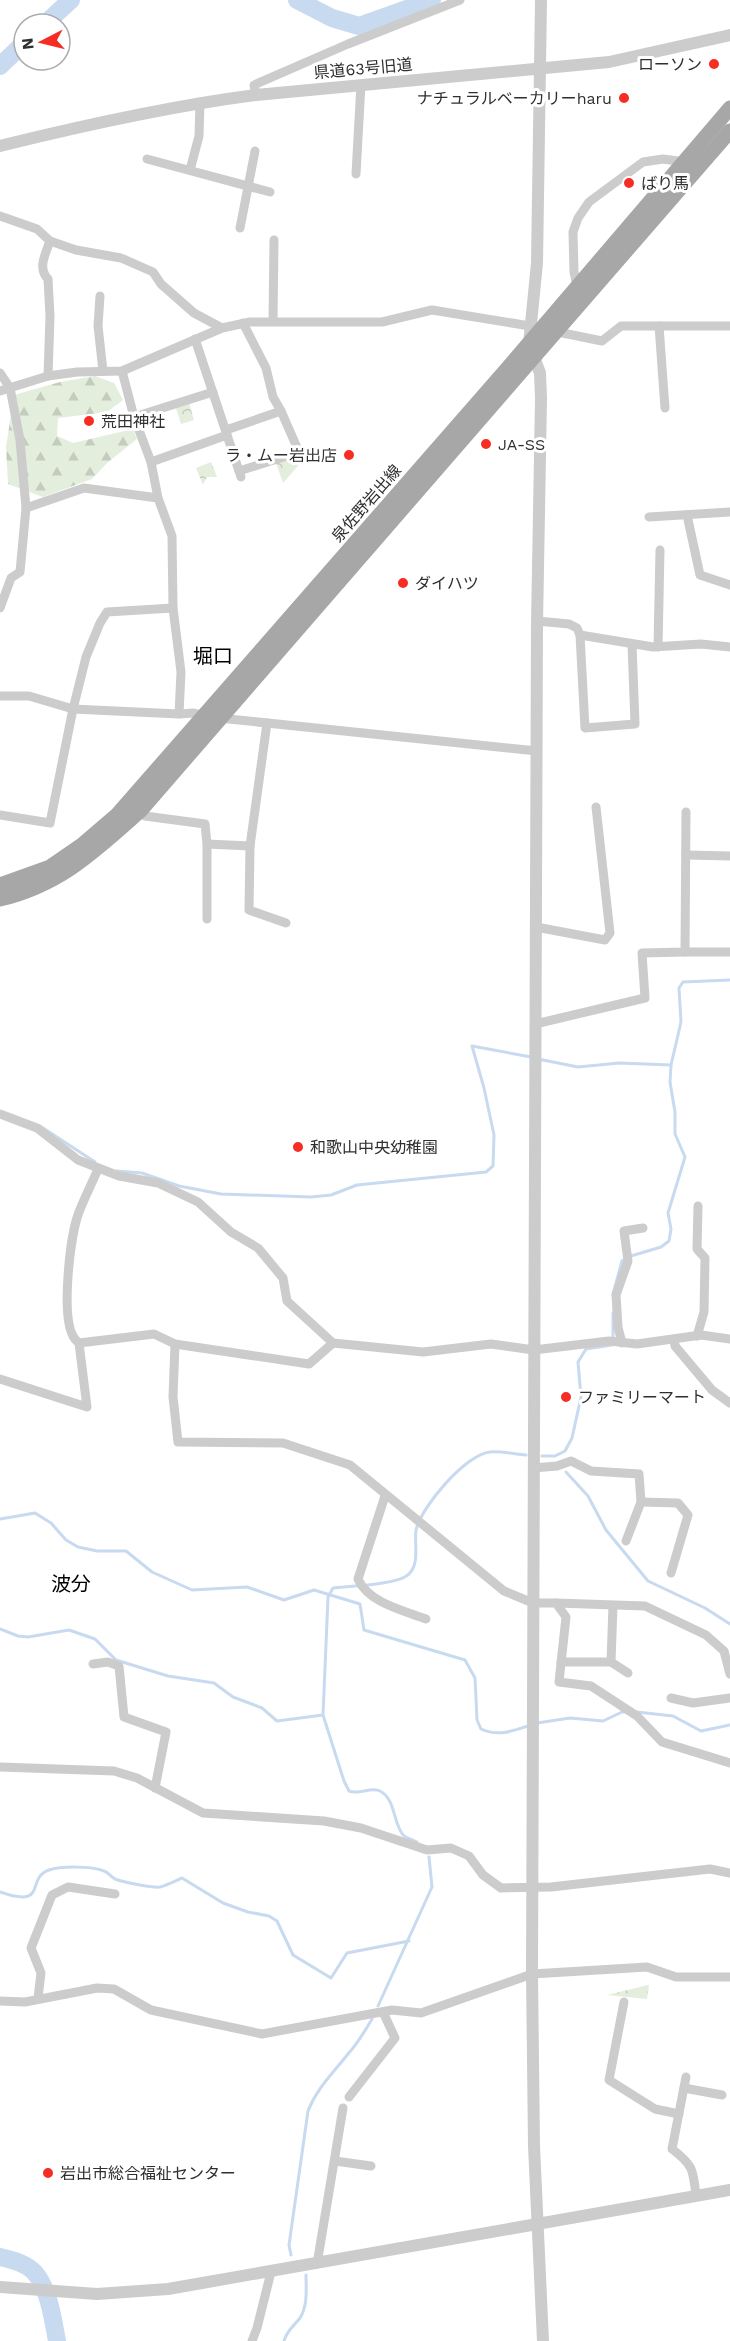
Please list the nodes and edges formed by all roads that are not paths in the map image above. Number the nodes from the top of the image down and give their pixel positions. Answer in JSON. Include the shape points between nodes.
{"nodes":[{"id":1,"x":460,"y":0,"type":"edge"},
{"id":2,"x":541,"y":0,"type":"edge"},
{"id":3,"x":730,"y":35,"type":"edge"},
{"id":4,"x":539,"y":69,"type":"junction"},
{"id":5,"x":361,"y":84,"type":"junction"},
{"id":6,"x":256,"y":94,"type":"junction"},
{"id":7,"x":200,"y":102,"type":"junction"},
{"id":8,"x":730,"y":108,"type":"edge"},
{"id":9,"x":722,"y":138,"type":"edge"},
{"id":10,"x":0,"y":146,"type":"edge"},
{"id":11,"x":255,"y":151,"type":"dead end"},
{"id":12,"x":147,"y":159,"type":"dead end"},
{"id":13,"x":685,"y":162,"type":"junction"},
{"id":14,"x":190,"y":170,"type":"junction"},
{"id":15,"x":356,"y":174,"type":"dead end"},
{"id":16,"x":248,"y":185,"type":"junction"},
{"id":17,"x":270,"y":192,"type":"dead end"},
{"id":18,"x":0,"y":216,"type":"edge"},
{"id":19,"x":240,"y":228,"type":"dead end"},
{"id":20,"x":274,"y":240,"type":"dead end"},
{"id":21,"x":50,"y":241,"type":"junction"},
{"id":22,"x":577,"y":286,"type":"junction"},
{"id":23,"x":100,"y":296,"type":"dead end"},
{"id":24,"x":273,"y":321,"type":"junction"},
{"id":25,"x":243,"y":323,"type":"junction"},
{"id":26,"x":659,"y":326,"type":"junction"},
{"id":27,"x":730,"y":326,"type":"edge"},
{"id":28,"x":536,"y":327,"type":"junction"},
{"id":29,"x":222,"y":328,"type":"junction"},
{"id":30,"x":556,"y":332,"type":"junction"},
{"id":31,"x":195,"y":339,"type":"junction"},
{"id":32,"x":531,"y":351,"type":"junction"},
{"id":33,"x":103,"y":371,"type":"junction"},
{"id":34,"x":122,"y":371,"type":"junction"},
{"id":35,"x":0,"y":373,"type":"edge"},
{"id":36,"x":48,"y":376,"type":"junction"},
{"id":37,"x":10,"y":388,"type":"junction"},
{"id":38,"x":0,"y":391,"type":"edge"},
{"id":39,"x":213,"y":392,"type":"junction"},
{"id":40,"x":665,"y":408,"type":"dead end"},
{"id":41,"x":281,"y":411,"type":"junction"},
{"id":42,"x":134,"y":417,"type":"junction"},
{"id":43,"x":226,"y":432,"type":"junction"},
{"id":44,"x":151,"y":462,"type":"junction"},
{"id":45,"x":158,"y":498,"type":"junction"},
{"id":46,"x":26,"y":508,"type":"junction"},
{"id":47,"x":730,"y":512,"type":"edge"},
{"id":48,"x":687,"y":515,"type":"junction"},
{"id":49,"x":649,"y":517,"type":"dead end"},
{"id":50,"x":660,"y":550,"type":"dead end"},
{"id":51,"x":730,"y":585,"type":"edge"},
{"id":52,"x":0,"y":608,"type":"edge"},
{"id":53,"x":173,"y":608,"type":"junction"},
{"id":54,"x":537,"y":621,"type":"junction"},
{"id":55,"x":580,"y":635,"type":"junction"},
{"id":56,"x":632,"y":644,"type":"junction"},
{"id":57,"x":730,"y":646,"type":"edge"},
{"id":58,"x":658,"y":647,"type":"junction"},
{"id":59,"x":0,"y":696,"type":"edge"},
{"id":60,"x":73,"y":709,"type":"junction"},
{"id":61,"x":179,"y":714,"type":"junction"},
{"id":62,"x":212,"y":717,"type":"junction"},
{"id":63,"x":267,"y":723,"type":"junction"},
{"id":64,"x":537,"y":751,"type":"junction"},
{"id":65,"x":596,"y":807,"type":"dead end"},
{"id":66,"x":140,"y":811,"type":"junction"},
{"id":67,"x":686,"y":812,"type":"dead end"},
{"id":68,"x":0,"y":815,"type":"edge"},
{"id":69,"x":207,"y":844,"type":"junction"},
{"id":70,"x":250,"y":846,"type":"junction"},
{"id":71,"x":686,"y":855,"type":"junction"},
{"id":72,"x":730,"y":856,"type":"edge"},
{"id":73,"x":0,"y":885,"type":"edge"},
{"id":74,"x":0,"y":899,"type":"edge"},
{"id":75,"x":207,"y":919,"type":"dead end"},
{"id":76,"x":286,"y":923,"type":"dead end"},
{"id":77,"x":536,"y":927,"type":"junction"},
{"id":78,"x":685,"y":952,"type":"junction"},
{"id":79,"x":730,"y":952,"type":"edge"},
{"id":80,"x":535,"y":1024,"type":"junction"},
{"id":81,"x":0,"y":1114,"type":"edge"},
{"id":82,"x":98,"y":1169,"type":"junction"},
{"id":83,"x":698,"y":1206,"type":"dead end"},
{"id":84,"x":643,"y":1228,"type":"dead end"},
{"id":85,"x":697,"y":1336,"type":"junction"},
{"id":86,"x":674,"y":1339,"type":"junction"},
{"id":87,"x":730,"y":1339,"type":"edge"},
{"id":88,"x":616,"y":1342,"type":"junction"},
{"id":89,"x":79,"y":1343,"type":"junction"},
{"id":90,"x":333,"y":1343,"type":"junction"},
{"id":91,"x":175,"y":1344,"type":"junction"},
{"id":92,"x":534,"y":1350,"type":"junction"},
{"id":93,"x":0,"y":1379,"type":"edge"},
{"id":94,"x":730,"y":1403,"type":"edge"},
{"id":95,"x":533,"y":1468,"type":"junction"},
{"id":96,"x":385,"y":1496,"type":"junction"},
{"id":97,"x":641,"y":1502,"type":"junction"},
{"id":98,"x":626,"y":1541,"type":"dead end"},
{"id":99,"x":671,"y":1572,"type":"dead end"},
{"id":100,"x":533,"y":1603,"type":"junction"},
{"id":101,"x":556,"y":1603,"type":"junction"},
{"id":102,"x":614,"y":1606,"type":"junction"},
{"id":103,"x":426,"y":1619,"type":"dead end"},
{"id":104,"x":561,"y":1662,"type":"junction"},
{"id":105,"x":611,"y":1662,"type":"junction"},
{"id":106,"x":93,"y":1664,"type":"dead end"},
{"id":107,"x":628,"y":1673,"type":"dead end"},
{"id":108,"x":730,"y":1674,"type":"edge"},
{"id":109,"x":671,"y":1698,"type":"dead end"},
{"id":110,"x":730,"y":1698,"type":"edge"},
{"id":111,"x":730,"y":1763,"type":"edge"},
{"id":112,"x":0,"y":1767,"type":"edge"},
{"id":113,"x":155,"y":1788,"type":"junction"},
{"id":114,"x":730,"y":1873,"type":"edge"},
{"id":115,"x":532,"y":1886,"type":"junction"},
{"id":116,"x":115,"y":1894,"type":"dead end"},
{"id":117,"x":532,"y":1974,"type":"junction"},
{"id":118,"x":730,"y":1977,"type":"edge"},
{"id":119,"x":38,"y":1998,"type":"junction"},
{"id":120,"x":0,"y":2001,"type":"edge"},
{"id":121,"x":624,"y":2002,"type":"dead end"},
{"id":122,"x":383,"y":2012,"type":"junction"},
{"id":123,"x":686,"y":2077,"type":"dead end"},
{"id":124,"x":684,"y":2088,"type":"junction"},
{"id":125,"x":722,"y":2095,"type":"dead end"},
{"id":126,"x":349,"y":2097,"type":"dead end"},
{"id":127,"x":343,"y":2108,"type":"dead end"},
{"id":128,"x":679,"y":2114,"type":"junction"},
{"id":129,"x":336,"y":2161,"type":"junction"},
{"id":130,"x":371,"y":2166,"type":"dead end"},
{"id":131,"x":730,"y":2190,"type":"edge"},
{"id":132,"x":696,"y":2195,"type":"junction"},
{"id":133,"x":537,"y":2224,"type":"junction"},
{"id":134,"x":317,"y":2264,"type":"junction"},
{"id":135,"x":271,"y":2272,"type":"junction"},
{"id":136,"x":0,"y":2287,"type":"edge"},
{"id":137,"x":252,"y":2341,"type":"edge"},
{"id":138,"x":543,"y":2341,"type":"edge"}],
"edges":[{"from":1,"to":6,"type":"street","via":[[254,85]]},
{"from":2,"to":4,"type":"street"},
{"from":3,"to":4,"type":"street","name":"県道63号旧道","via":[[609,62]]},
{"from":4,"to":5,"type":"street","name":"県道63号旧道"},
{"from":4,"to":28,"type":"street"},
{"from":5,"to":6,"type":"street","name":"県道63号旧道"},
{"from":5,"to":15,"type":"street"},
{"from":6,"to":7,"type":"street","name":"県道63号旧道"},
{"from":7,"to":10,"type":"street","name":"県道63号旧道","via":[[90,123]]},
{"from":7,"to":14,"type":"street","via":[[199,136]]},
{"from":8,"to":9,"type":"main road","name":"泉佐野岩出線"},
{"from":9,"to":13,"type":"main road","name":"泉佐野岩出線"},
{"from":9,"to":30,"type":"main road","name":"泉佐野岩出線"},
{"from":11,"to":16,"type":"street"},
{"from":12,"to":14,"type":"street"},
{"from":13,"to":22,"type":"main road","name":"泉佐野岩出線"},
{"from":13,"to":22,"type":"street","via":[[643,162],[589,202],[573,232]]},
{"from":14,"to":16,"type":"street"},
{"from":16,"to":17,"type":"street"},
{"from":16,"to":19,"type":"street"},
{"from":18,"to":21,"type":"street","via":[[37,229]]},
{"from":20,"to":24,"type":"street"},
{"from":21,"to":29,"type":"street","via":[[121,258],[153,272],[195,313]]},
{"from":21,"to":36,"type":"street","via":[[42,265],[48,279],[50,316]]},
{"from":22,"to":28,"type":"main road","name":"泉佐野岩出線"},
{"from":23,"to":33,"type":"street","via":[[98,326]]},
{"from":24,"to":25,"type":"street"},
{"from":24,"to":28,"type":"street","via":[[382,322],[432,310]]},
{"from":25,"to":29,"type":"street"},
{"from":25,"to":41,"type":"street","via":[[266,368]]},
{"from":26,"to":27,"type":"street"},
{"from":26,"to":30,"type":"street","via":[[621,326],[602,341]]},
{"from":26,"to":40,"type":"street"},
{"from":28,"to":30,"type":"street"},
{"from":28,"to":32,"type":"main road","name":"泉佐野岩出線"},
{"from":29,"to":31,"type":"street"},
{"from":30,"to":32,"type":"main road","name":"泉佐野岩出線"},
{"from":31,"to":34,"type":"street"},
{"from":31,"to":39,"type":"street"},
{"from":32,"to":54,"type":"street","via":[[540,373]]},
{"from":32,"to":62,"type":"main road","name":"泉佐野岩出線"},
{"from":33,"to":34,"type":"street"},
{"from":33,"to":36,"type":"street"},
{"from":34,"to":42,"type":"street"},
{"from":35,"to":37,"type":"street"},
{"from":36,"to":37,"type":"street"},
{"from":37,"to":38,"type":"street"},
{"from":37,"to":46,"type":"street","via":[[20,440]]},
{"from":39,"to":42,"type":"street"},
{"from":39,"to":43,"type":"street"},
{"from":41,"to":43,"type":"street"},
{"from":41,"to":43,"type":"street","via":[[299,452],[240,474]]},
{"from":42,"to":44,"type":"street"},
{"from":43,"to":44,"type":"street"},
{"from":44,"to":45,"type":"street"},
{"from":45,"to":46,"type":"street","via":[[84,488]]},
{"from":45,"to":53,"type":"street","via":[[172,536]]},
{"from":46,"to":52,"type":"street","via":[[20,572],[11,578]]},
{"from":47,"to":48,"type":"street"},
{"from":48,"to":49,"type":"street"},
{"from":48,"to":51,"type":"street","via":[[700,575]]},
{"from":50,"to":58,"type":"street"},
{"from":53,"to":60,"type":"street","via":[[107,612],[86,657]]},
{"from":53,"to":61,"type":"street","via":[[181,672]]},
{"from":54,"to":55,"type":"street","via":[[569,624]]},
{"from":54,"to":64,"type":"street"},
{"from":55,"to":56,"type":"street"},
{"from":55,"to":56,"type":"street","via":[[585,728],[635,724]]},
{"from":56,"to":58,"type":"street"},
{"from":57,"to":58,"type":"street"},
{"from":59,"to":60,"type":"street","via":[[29,696]]},
{"from":60,"to":61,"type":"street"},
{"from":60,"to":68,"type":"street","via":[[50,823]]},
{"from":61,"to":62,"type":"street"},
{"from":62,"to":63,"type":"street"},
{"from":62,"to":66,"type":"main road","name":"泉佐野岩出線"},
{"from":62,"to":73,"type":"main road","name":"泉佐野岩出線","via":[[117,815],[82,845],[50,867]]},
{"from":63,"to":64,"type":"street"},
{"from":63,"to":70,"type":"street"},
{"from":64,"to":77,"type":"street"},
{"from":65,"to":77,"type":"street","via":[[610,933],[604,940]]},
{"from":66,"to":69,"type":"street","via":[[145,816],[205,824]]},
{"from":66,"to":74,"type":"main road","name":"泉佐野岩出線","via":[[88,858],[52,881]]},
{"from":67,"to":71,"type":"street"},
{"from":69,"to":70,"type":"street"},
{"from":69,"to":75,"type":"street"},
{"from":70,"to":76,"type":"street","via":[[249,910]]},
{"from":71,"to":72,"type":"street"},
{"from":71,"to":78,"type":"street"},
{"from":77,"to":80,"type":"street"},
{"from":78,"to":79,"type":"street"},
{"from":78,"to":80,"type":"street","via":[[642,953],[645,998]]},
{"from":80,"to":92,"type":"street"},
{"from":81,"to":82,"type":"street","via":[[37,1128],[78,1160]]},
{"from":82,"to":89,"type":"street","via":[[79,1213],[71,1250],[67,1312],[73,1337]]},
{"from":82,"to":90,"type":"street","via":[[158,1183],[198,1202],[231,1232],[258,1248],[284,1278],[287,1301]]},
{"from":83,"to":85,"type":"street","via":[[698,1249],[705,1258],[704,1312]]},
{"from":84,"to":88,"type":"street","via":[[624,1231],[628,1261],[616,1295]]},
{"from":85,"to":86,"type":"street"},
{"from":85,"to":87,"type":"street"},
{"from":86,"to":88,"type":"street","via":[[637,1344]]},
{"from":86,"to":94,"type":"street","via":[[675,1346],[712,1390]]},
{"from":88,"to":92,"type":"street"},
{"from":89,"to":91,"type":"street","via":[[154,1335]]},
{"from":89,"to":93,"type":"street","via":[[87,1407]]},
{"from":90,"to":91,"type":"street","via":[[309,1364]]},
{"from":90,"to":92,"type":"street","via":[[423,1352],[491,1344]]},
{"from":91,"to":96,"type":"street","via":[[173,1397],[178,1442],[283,1443],[351,1465]]},
{"from":92,"to":95,"type":"street"},
{"from":95,"to":97,"type":"street","via":[[571,1461],[591,1471],[639,1474]]},
{"from":95,"to":100,"type":"street"},
{"from":96,"to":100,"type":"street","via":[[504,1591]]},
{"from":96,"to":103,"type":"street","via":[[358,1579],[363,1591]]},
{"from":97,"to":98,"type":"street"},
{"from":97,"to":99,"type":"street","via":[[678,1503],[688,1515]]},
{"from":100,"to":101,"type":"street"},
{"from":100,"to":115,"type":"street"},
{"from":101,"to":102,"type":"street"},
{"from":101,"to":104,"type":"street","via":[[566,1617]]},
{"from":102,"to":105,"type":"street"},
{"from":102,"to":108,"type":"street","via":[[645,1606],[706,1635],[724,1651]]},
{"from":104,"to":105,"type":"street"},
{"from":104,"to":111,"type":"street","via":[[559,1682],[591,1686],[636,1716],[662,1742]]},
{"from":105,"to":107,"type":"street"},
{"from":106,"to":113,"type":"street","via":[[108,1662],[119,1666],[124,1717],[166,1732]]},
{"from":109,"to":110,"type":"street","via":[[693,1703]]},
{"from":112,"to":113,"type":"street","via":[[114,1771]]},
{"from":113,"to":115,"type":"street","via":[[203,1813],[324,1821],[361,1828],[427,1850],[451,1848],[470,1856],[483,1875],[501,1888]]},
{"from":114,"to":115,"type":"street","via":[[710,1869]]},
{"from":115,"to":117,"type":"street"},
{"from":116,"to":119,"type":"street","via":[[68,1887],[52,1894],[31,1948],[41,1973]]},
{"from":117,"to":118,"type":"street","via":[[647,1967],[676,1977]]},
{"from":117,"to":122,"type":"street","via":[[421,2013]]},
{"from":117,"to":133,"type":"street"},
{"from":119,"to":120,"type":"street"},
{"from":119,"to":122,"type":"street","via":[[114,1989],[151,2010],[262,2034]]},
{"from":121,"to":128,"type":"street","via":[[609,2080],[655,2109]]},
{"from":122,"to":126,"type":"street","via":[[395,2038]]},
{"from":123,"to":124,"type":"street"},
{"from":124,"to":125,"type":"street"},
{"from":124,"to":128,"type":"street"},
{"from":127,"to":129,"type":"street"},
{"from":128,"to":132,"type":"street","via":[[672,2149],[689,2162]]},
{"from":129,"to":130,"type":"street"},
{"from":129,"to":134,"type":"street"},
{"from":131,"to":132,"type":"street"},
{"from":132,"to":133,"type":"street"},
{"from":133,"to":134,"type":"street"},
{"from":133,"to":138,"type":"street"},
{"from":134,"to":135,"type":"street"},
{"from":135,"to":136,"type":"street","via":[[112,2294]]},
{"from":135,"to":137,"type":"street"}]}
